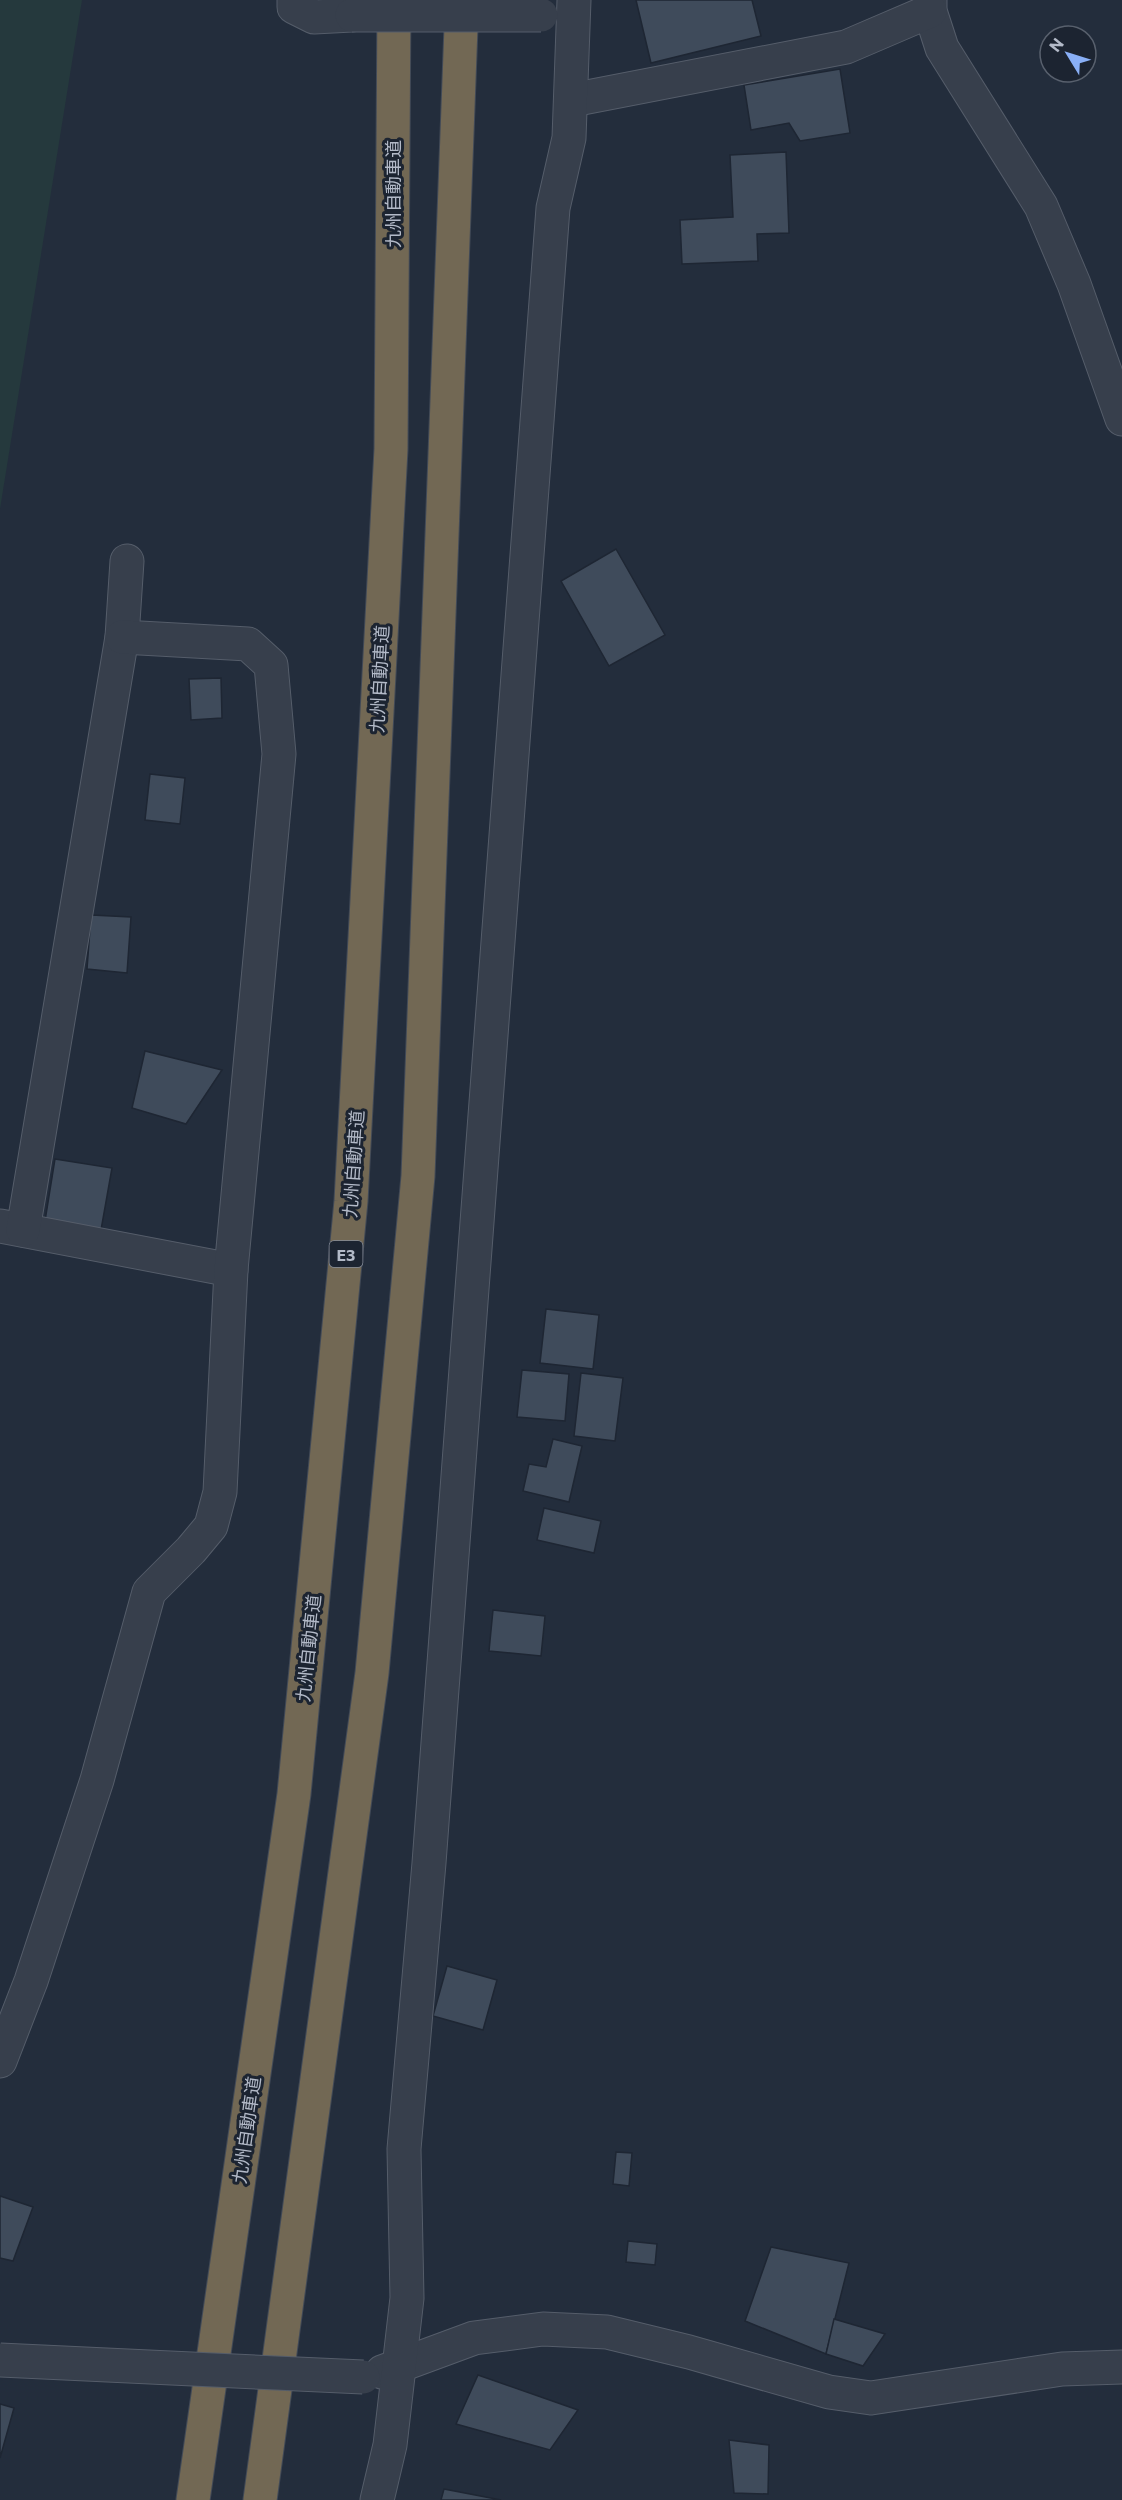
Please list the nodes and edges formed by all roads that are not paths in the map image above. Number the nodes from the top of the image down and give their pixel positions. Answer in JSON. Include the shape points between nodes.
{"nodes":[{"id":1,"x":294,"y":0,"type":"edge"},
{"id":2,"x":393,"y":0,"type":"edge"},
{"id":3,"x":462,"y":0,"type":"edge"},
{"id":4,"x":930,"y":5,"type":"edge"},
{"id":5,"x":574,"y":8,"type":"edge"},
{"id":6,"x":572,"y":100,"type":"junction"},
{"id":7,"x":1122,"y":419,"type":"edge"},
{"id":8,"x":127,"y":561,"type":"dead end"},
{"id":9,"x":122,"y":636,"type":"junction"},
{"id":10,"x":12,"y":1228,"type":"edge"},
{"id":11,"x":231,"y":1270,"type":"junction"},
{"id":12,"x":0,"y":2061,"type":"edge"},
{"id":13,"x":0,"y":2361,"type":"edge"},
{"id":14,"x":399,"y":2364,"type":"junction"},
{"id":15,"x":1122,"y":2367,"type":"edge"},
{"id":16,"x":193,"y":2500,"type":"edge"},
{"id":17,"x":260,"y":2500,"type":"edge"},
{"id":18,"x":377,"y":2500,"type":"edge"}],
"edges":[{"from":1,"to":5,"type":"street","bridge":true,"via":[[294,7],[314,17],[541,15]]},
{"from":2,"to":16,"type":"highway","name":"九州自動車道","number":"E3","via":[[392,449],[351,1201],[294,1794]]},
{"from":3,"to":17,"type":"highway","via":[[418,1176],[372,1673]]},
{"from":4,"to":6,"type":"street","via":[[846,47]]},
{"from":4,"to":7,"type":"street","via":[[942,48],[1041,206],[1074,284]]},
{"from":5,"to":6,"type":"street"},
{"from":6,"to":14,"type":"street","via":[[569,138],[553,208],[429,1863],[404,2149],[407,2298]]},
{"from":8,"to":9,"type":"street"},
{"from":9,"to":10,"type":"street"},
{"from":9,"to":11,"type":"street","via":[[248,645],[271,665],[279,754]]},
{"from":10,"to":11,"type":"street"},
{"from":11,"to":12,"type":"street","via":[[220,1492],[211,1526],[149,1592],[97,1780],[31,1981]]},
{"from":13,"to":14,"type":"street","bridge":true,"via":[[363,2377],[372,2377]]},
{"from":14,"to":15,"type":"street","via":[[474,2338],[543,2329],[607,2332],[829,2392],[871,2398],[1062,2369]]},
{"from":14,"to":18,"type":"street","via":[[390,2445]]}]}
